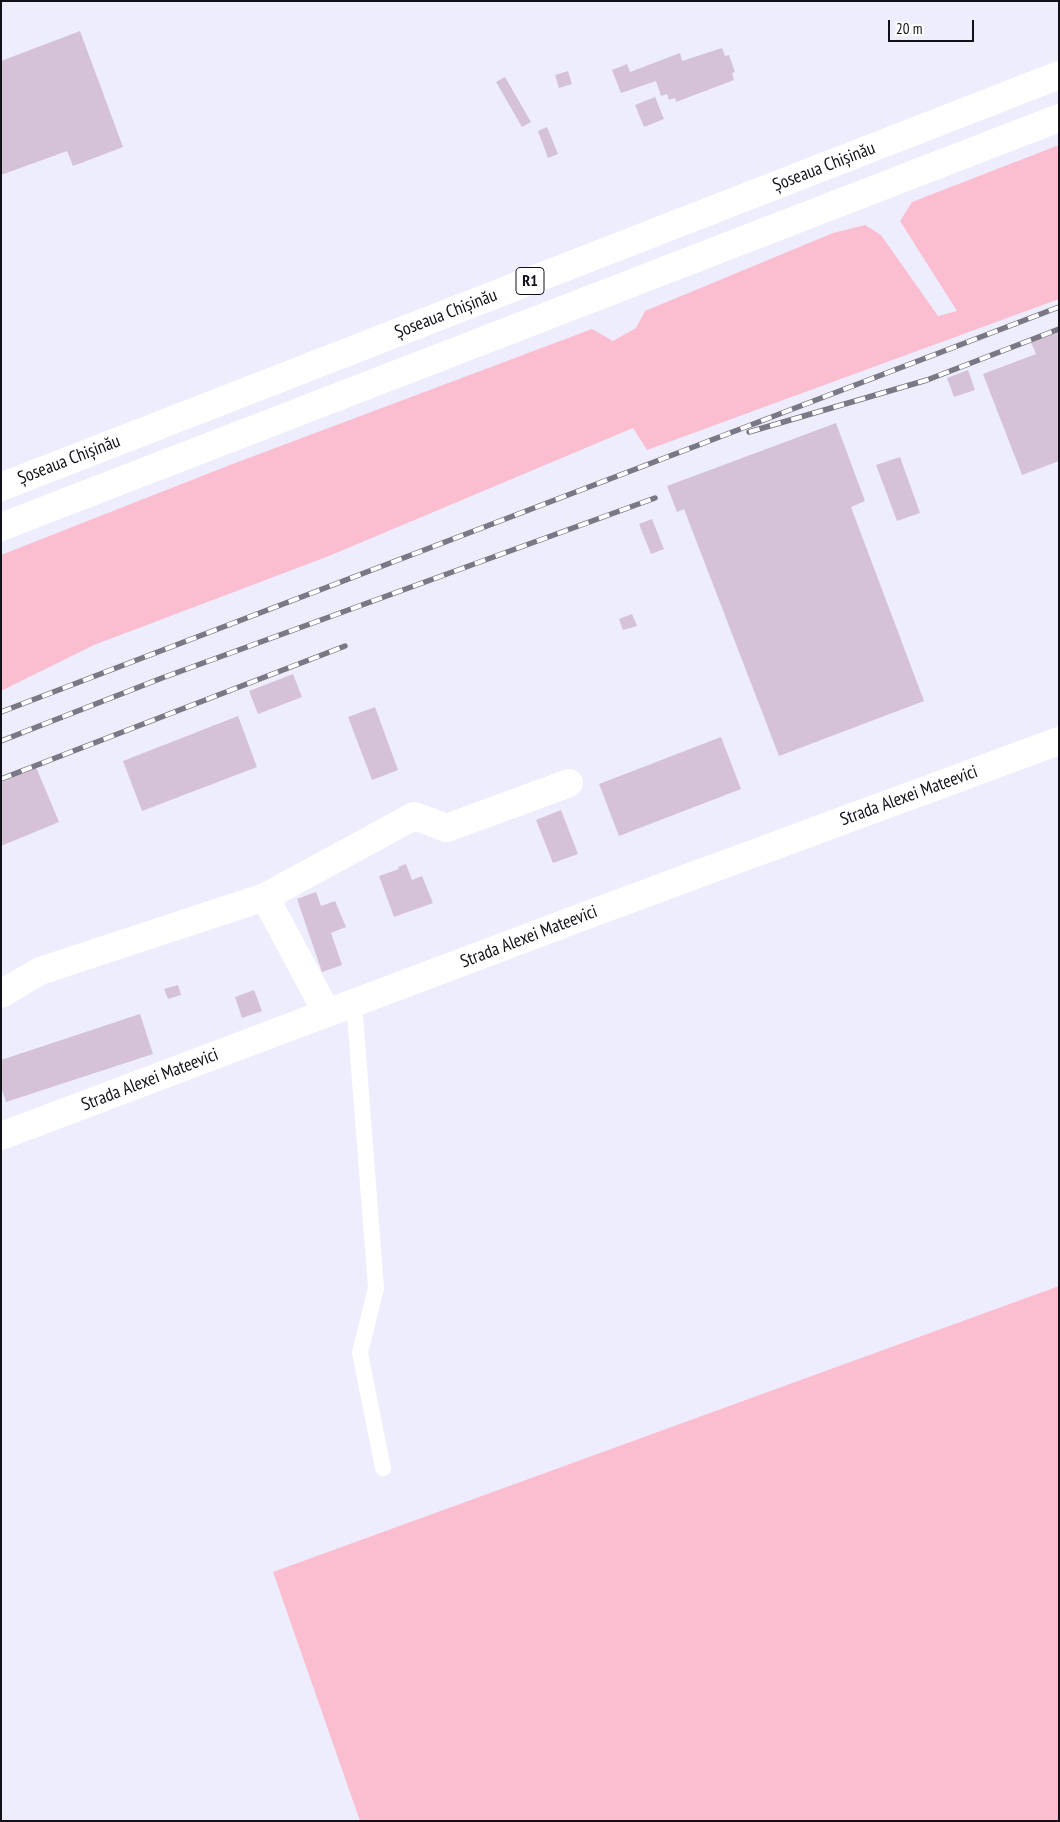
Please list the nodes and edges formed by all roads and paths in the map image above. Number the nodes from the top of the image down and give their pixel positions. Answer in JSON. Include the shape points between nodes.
{"nodes":[{"id":1,"x":1059,"y":75,"type":"edge"},
{"id":2,"x":1059,"y":118,"type":"edge"},
{"id":3,"x":1,"y":487,"type":"edge"},
{"id":4,"x":1,"y":528,"type":"edge"},
{"id":5,"x":1059,"y":741,"type":"edge"},
{"id":6,"x":569,"y":783,"type":"dead end"},
{"id":7,"x":265,"y":897,"type":"junction"},
{"id":8,"x":1,"y":994,"type":"edge"},
{"id":9,"x":354,"y":1003,"type":"junction"},
{"id":10,"x":327,"y":1014,"type":"junction"},
{"id":11,"x":1,"y":1136,"type":"edge"},
{"id":12,"x":383,"y":1468,"type":"dead end"}],
"edges":[{"from":1,"to":3,"type":"main road","name":"Șoseaua Chișinău","number":"R1"},
{"from":2,"to":4,"type":"main road"},
{"from":5,"to":9,"type":"main road","name":"Strada Alexei Mateevici"},
{"from":6,"to":7,"type":"main road","via":[[447,828],[414,816]]},
{"from":7,"to":8,"type":"main road","via":[[40,970]]},
{"from":7,"to":10,"type":"main road"},
{"from":9,"to":10,"type":"main road","name":"Strada Alexei Mateevici"},
{"from":9,"to":12,"type":"lane","via":[[376,1288],[360,1353]]},
{"from":10,"to":11,"type":"main road","name":"Strada Alexei Mateevici"}]}
